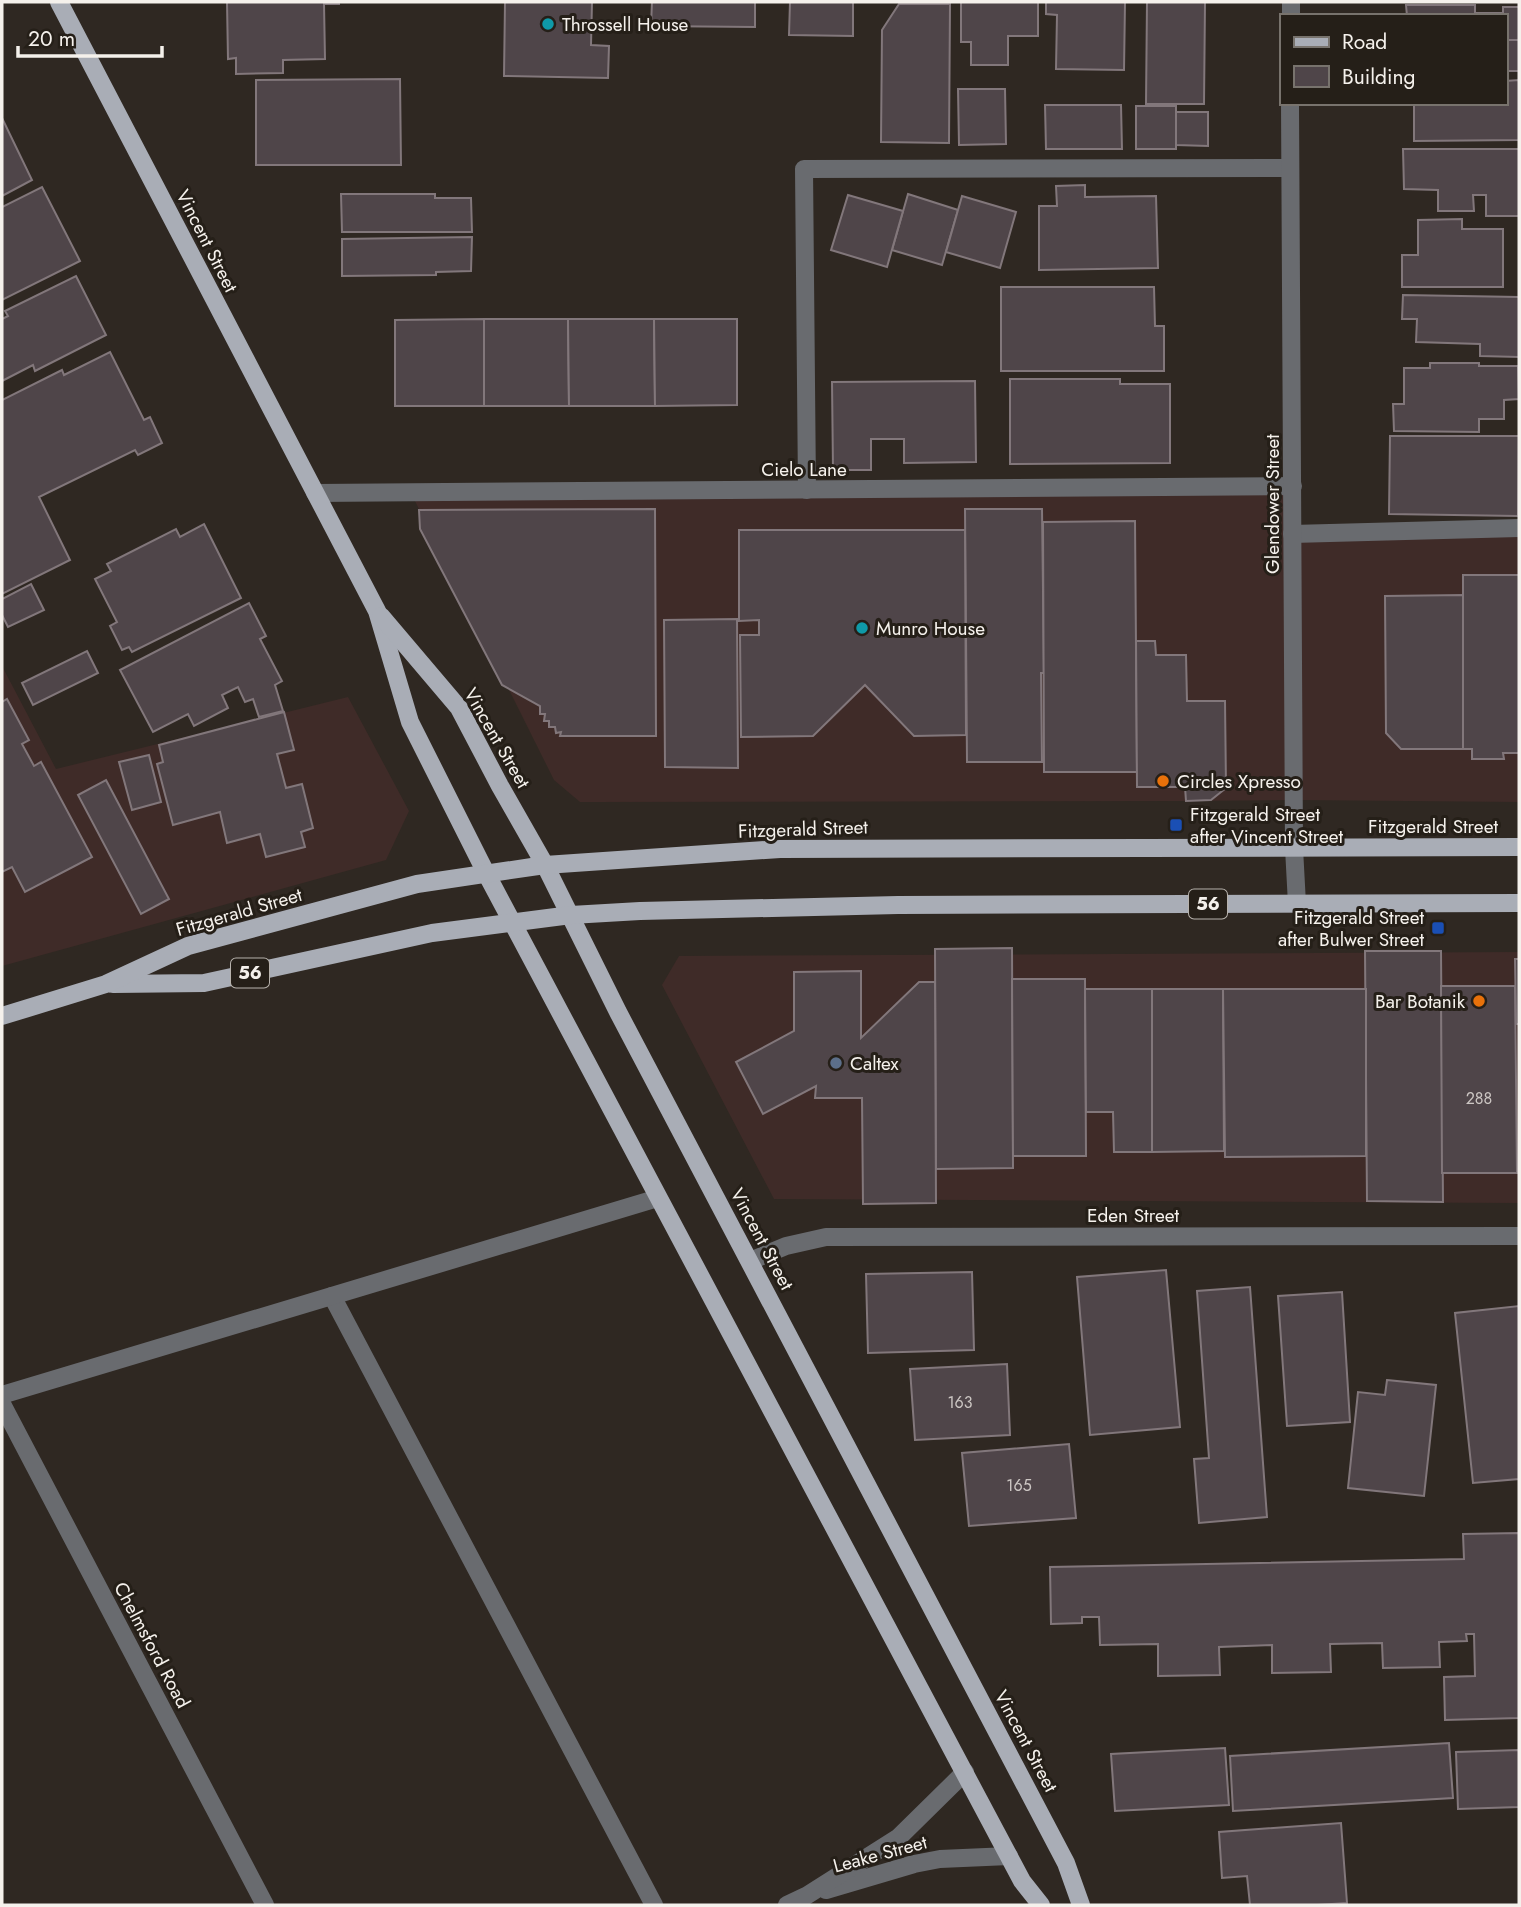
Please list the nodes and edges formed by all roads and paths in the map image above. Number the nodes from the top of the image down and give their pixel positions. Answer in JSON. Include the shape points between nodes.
{"nodes":[{"id":1,"x":59,"y":2,"type":"edge"},
{"id":2,"x":1290,"y":105,"type":"edge"},
{"id":3,"x":1289,"y":168,"type":"junction"},
{"id":4,"x":1293,"y":486,"type":"junction"},
{"id":5,"x":807,"y":490,"type":"junction"},
{"id":6,"x":315,"y":493,"type":"junction"},
{"id":7,"x":1519,"y":528,"type":"edge"},
{"id":8,"x":1292,"y":534,"type":"junction"},
{"id":9,"x":377,"y":611,"type":"junction"},
{"id":10,"x":1519,"y":847,"type":"edge"},
{"id":11,"x":1294,"y":848,"type":"junction"},
{"id":12,"x":545,"y":865,"type":"junction"},
{"id":13,"x":486,"y":873,"type":"junction"},
{"id":14,"x":1519,"y":903,"type":"edge"},
{"id":15,"x":1297,"y":904,"type":"junction"},
{"id":16,"x":571,"y":915,"type":"junction"},
{"id":17,"x":511,"y":922,"type":"junction"},
{"id":18,"x":106,"y":984,"type":"junction"},
{"id":19,"x":2,"y":1016,"type":"edge"},
{"id":20,"x":658,"y":1198,"type":"junction"},
{"id":21,"x":1519,"y":1236,"type":"edge"},
{"id":22,"x":750,"y":1261,"type":"junction"},
{"id":23,"x":332,"y":1296,"type":"junction"},
{"id":24,"x":2,"y":1395,"type":"edge"},
{"id":25,"x":2,"y":1404,"type":"edge"},
{"id":26,"x":965,"y":1772,"type":"junction"},
{"id":27,"x":1009,"y":1856,"type":"junction"},
{"id":28,"x":806,"y":1896,"type":"junction"},
{"id":29,"x":265,"y":1905,"type":"edge"},
{"id":30,"x":654,"y":1905,"type":"edge"},
{"id":31,"x":787,"y":1905,"type":"edge"},
{"id":32,"x":1041,"y":1905,"type":"edge"},
{"id":33,"x":1081,"y":1905,"type":"edge"}],
"edges":[{"from":1,"to":6,"type":"main road","name":"Vincent Street"},
{"from":2,"to":3,"type":"street","name":"Glendower Street"},
{"from":3,"to":4,"type":"street","name":"Glendower Street"},
{"from":3,"to":5,"type":"street","via":[[804,169]]},
{"from":4,"to":5,"type":"street","name":"Cielo Lane"},
{"from":4,"to":8,"type":"street","name":"Glendower Street"},
{"from":5,"to":6,"type":"street","name":"Cielo Lane"},
{"from":6,"to":9,"type":"main road","name":"Vincent Street"},
{"from":7,"to":8,"type":"street"},
{"from":8,"to":11,"type":"street","name":"Glendower Street"},
{"from":9,"to":12,"type":"main road","name":"Vincent Street","via":[[460,708]]},
{"from":9,"to":13,"type":"main road","name":"Vincent Street","via":[[410,722]]},
{"from":10,"to":11,"type":"main road","name":"Fitzgerald Street","number":"56"},
{"from":11,"to":12,"type":"main road","name":"Fitzgerald Street","number":"56","via":[[780,849]]},
{"from":11,"to":15,"type":"street","name":"Glendower Street"},
{"from":12,"to":13,"type":"main road","name":"Fitzgerald Street","number":"56"},
{"from":12,"to":16,"type":"main road","name":"Vincent Street"},
{"from":13,"to":17,"type":"main road","name":"Vincent Street"},
{"from":13,"to":18,"type":"main road","name":"Fitzgerald Street","number":"56","via":[[417,884],[188,946]]},
{"from":14,"to":15,"type":"main road","name":"Fitzgerald Street","number":"56"},
{"from":15,"to":16,"type":"main road","name":"Fitzgerald Street","number":"56","via":[[898,905]]},
{"from":16,"to":17,"type":"main road","name":"Fitzgerald Street","number":"56"},
{"from":16,"to":22,"type":"main road","name":"Vincent Street"},
{"from":17,"to":18,"type":"main road","name":"Fitzgerald Street","number":"56","via":[[432,933],[204,983]]},
{"from":17,"to":20,"type":"main road","name":"Vincent Street"},
{"from":18,"to":19,"type":"main road","name":"Fitzgerald Street","number":"56"},
{"from":20,"to":23,"type":"street"},
{"from":20,"to":26,"type":"main road","name":"Vincent Street"},
{"from":21,"to":22,"type":"street","name":"Eden Street","via":[[827,1237],[786,1246]]},
{"from":22,"to":33,"type":"main road","name":"Vincent Street","via":[[1066,1863]]},
{"from":23,"to":24,"type":"street"},
{"from":23,"to":30,"type":"street"},
{"from":25,"to":29,"type":"street","name":"Chelmsford Road"},
{"from":26,"to":27,"type":"main road","name":"Vincent Street"},
{"from":26,"to":28,"type":"street","name":"Leake Street","via":[[899,1837]]},
{"from":27,"to":28,"type":"street","name":"Leake Street","via":[[914,1864]]},
{"from":27,"to":32,"type":"main road","name":"Vincent Street"},
{"from":28,"to":31,"type":"street","name":"Leake Street"}]}
